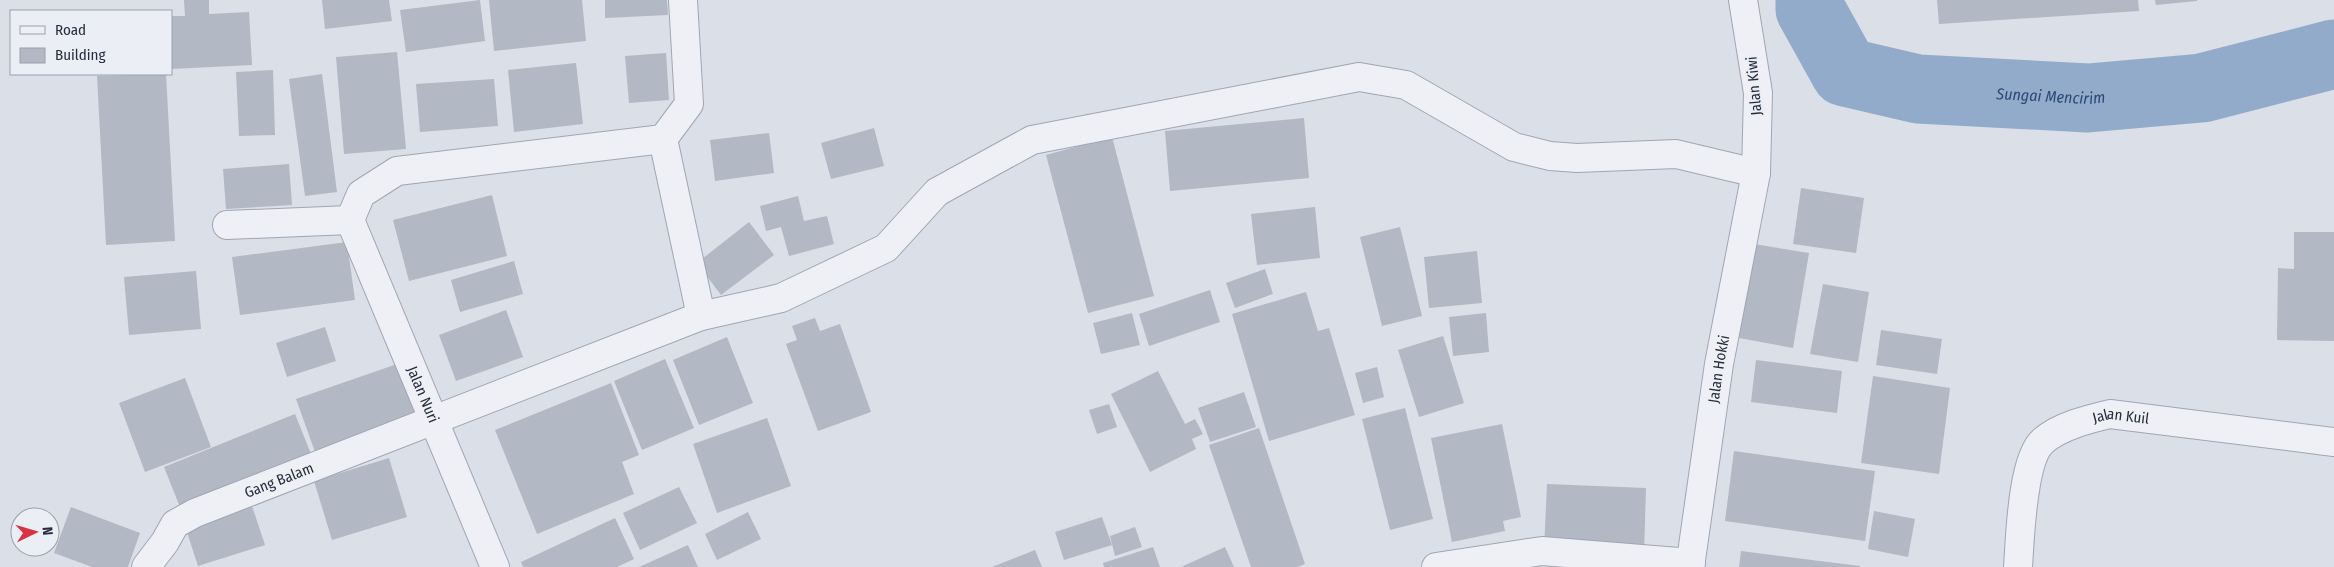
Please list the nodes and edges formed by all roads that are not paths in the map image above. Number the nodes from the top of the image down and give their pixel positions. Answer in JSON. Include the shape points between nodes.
{"nodes":[{"id":1,"x":684,"y":0,"type":"edge"},
{"id":2,"x":1742,"y":0,"type":"edge"},
{"id":3,"x":663,"y":138,"type":"junction"},
{"id":4,"x":1756,"y":172,"type":"junction"},
{"id":5,"x":350,"y":220,"type":"junction"},
{"id":6,"x":227,"y":225,"type":"dead end"},
{"id":7,"x":701,"y":316,"type":"junction"},
{"id":8,"x":433,"y":419,"type":"junction"},
{"id":9,"x":2334,"y":442,"type":"edge"},
{"id":10,"x":1690,"y":565,"type":"edge"},
{"id":11,"x":146,"y":567,"type":"edge"},
{"id":12,"x":495,"y":567,"type":"edge"},
{"id":13,"x":1436,"y":567,"type":"edge"},
{"id":14,"x":2018,"y":567,"type":"edge"}],
"edges":[{"from":1,"to":3,"type":"street","via":[[688,104]]},
{"from":2,"to":4,"type":"street","name":"Jalan Kiwi","via":[[1758,93]]},
{"from":3,"to":5,"type":"street","via":[[397,171],[361,194]]},
{"from":3,"to":7,"type":"street"},
{"from":4,"to":7,"type":"street","name":"Gang Balam","via":[[1676,154],[1550,156],[1514,147],[1406,85],[1359,77],[1032,140],[936,192],[886,248],[781,298]]},
{"from":4,"to":10,"type":"street","name":"Jalan Hokki","via":[[1719,364]]},
{"from":5,"to":6,"type":"street"},
{"from":5,"to":8,"type":"street","name":"Jalan Nuri"},
{"from":7,"to":8,"type":"street","name":"Gang Balam"},
{"from":8,"to":11,"type":"street","name":"Gang Balam","via":[[195,513],[175,524]]},
{"from":8,"to":12,"type":"street","name":"Jalan Nuri"},
{"from":9,"to":14,"type":"street","name":"Jalan Kuil","via":[[2110,414],[2076,422],[2042,442],[2026,474]]},
{"from":10,"to":13,"type":"street","via":[[1542,551]]}]}
